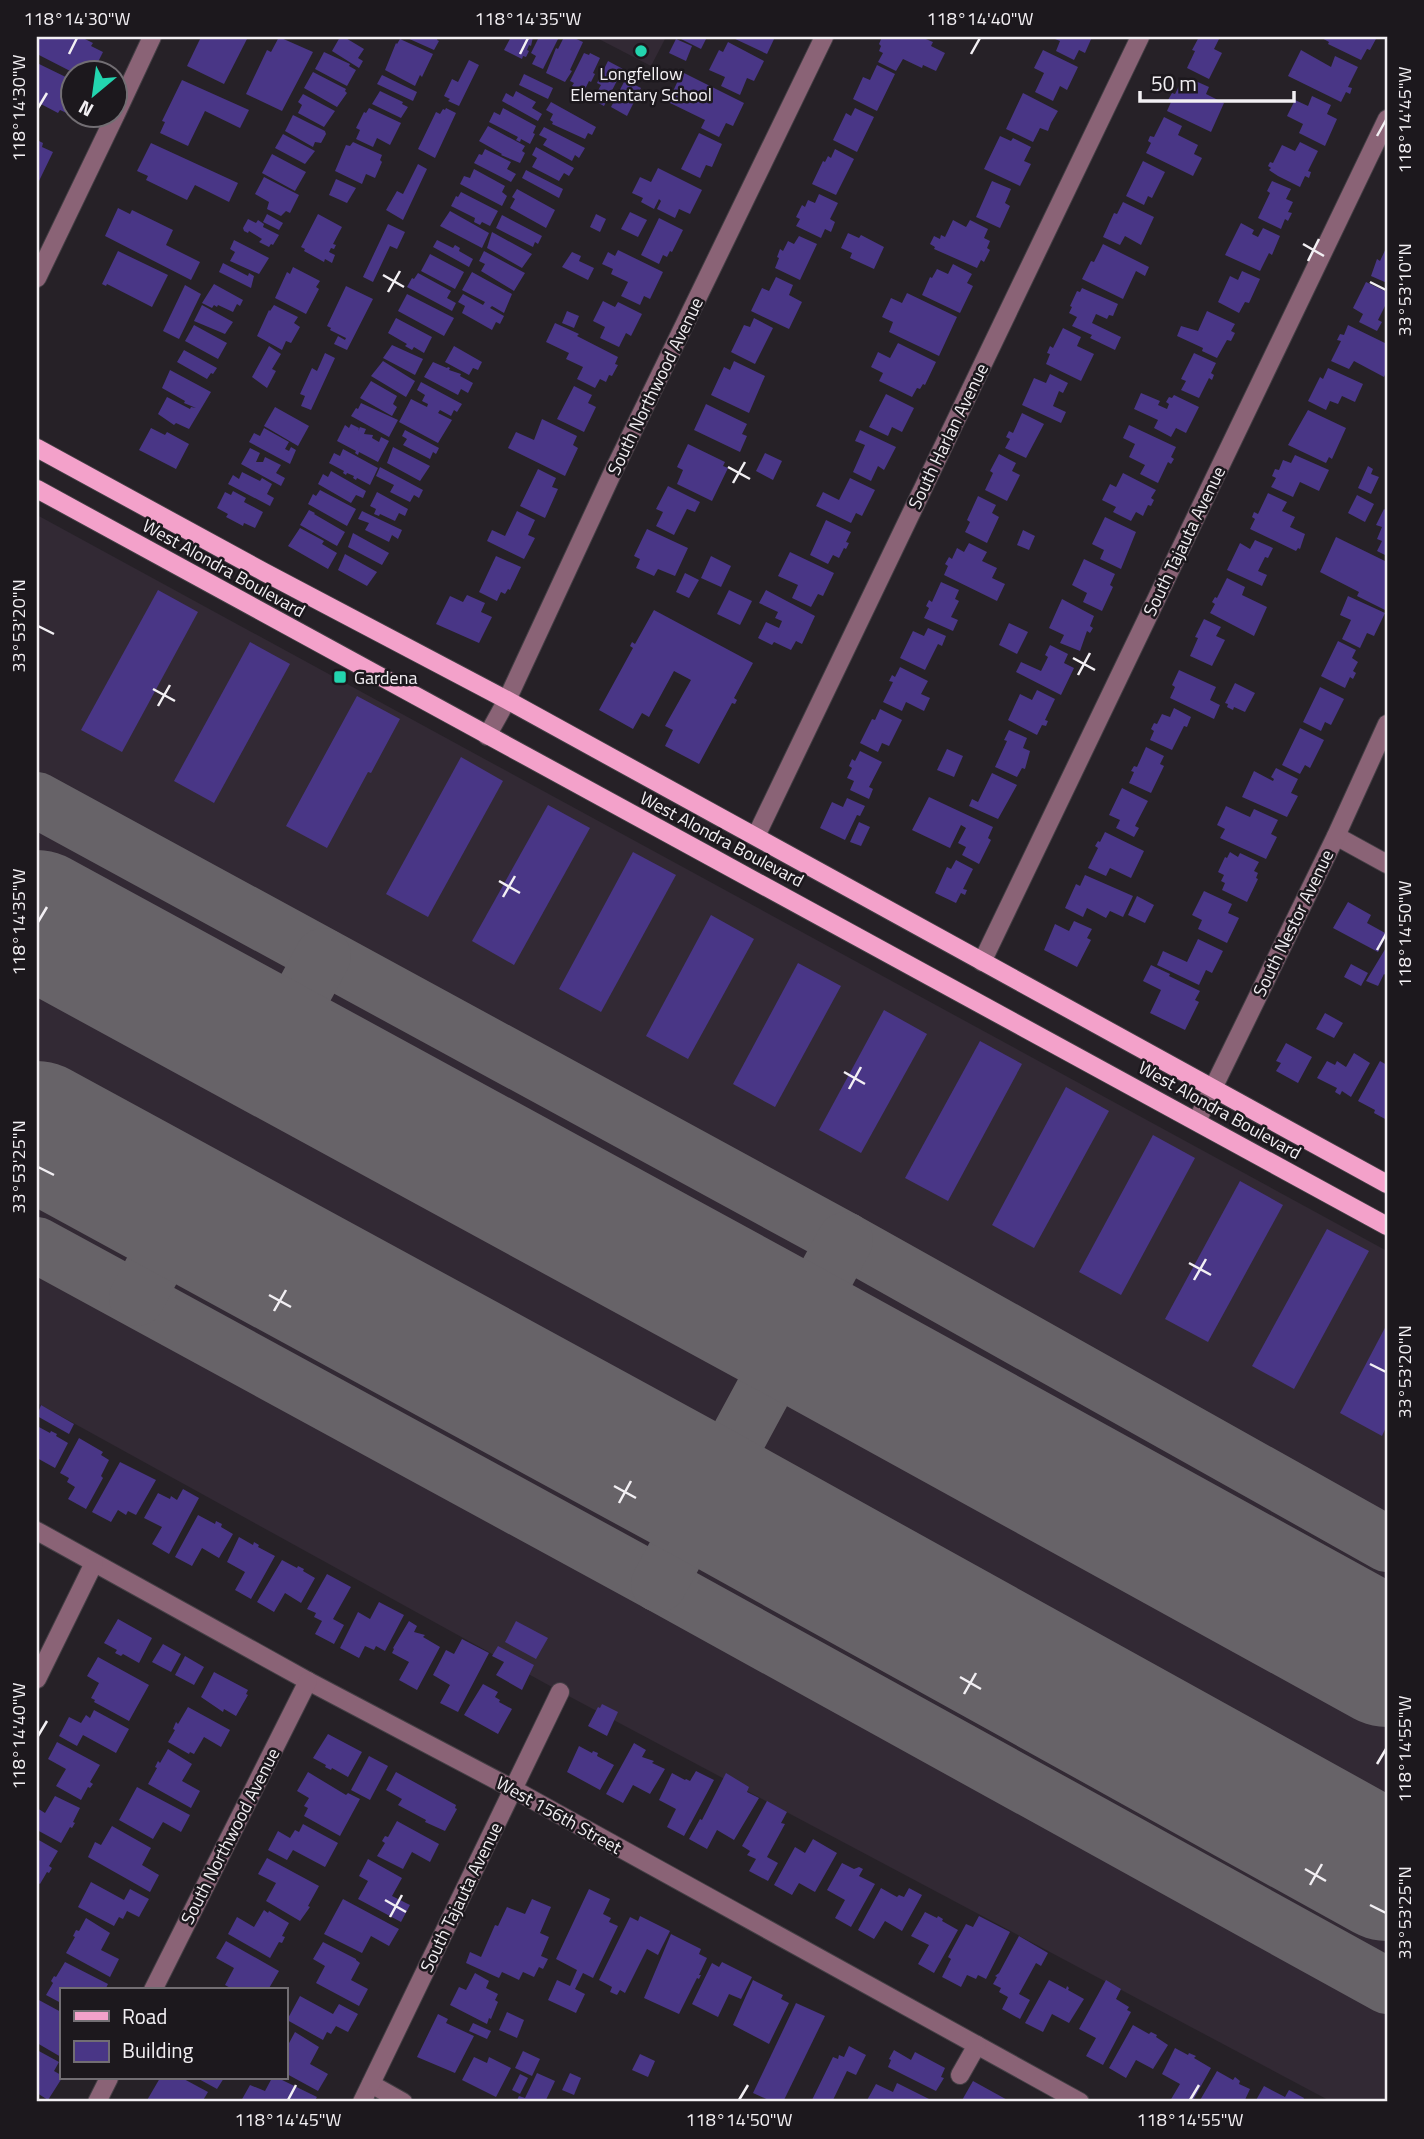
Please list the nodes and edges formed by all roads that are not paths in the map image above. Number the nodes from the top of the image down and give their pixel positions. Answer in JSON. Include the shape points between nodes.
{"nodes":[{"id":1,"x":152,"y":37,"type":"edge"},
{"id":2,"x":824,"y":37,"type":"edge"},
{"id":3,"x":1140,"y":37,"type":"edge"},
{"id":4,"x":130,"y":83,"type":"edge"},
{"id":5,"x":1387,"y":119,"type":"edge"},
{"id":6,"x":108,"y":130,"type":"edge"},
{"id":7,"x":37,"y":278,"type":"edge"},
{"id":8,"x":37,"y":448,"type":"edge"},
{"id":9,"x":37,"y":489,"type":"edge"},
{"id":10,"x":507,"y":700,"type":"junction"},
{"id":11,"x":1387,"y":724,"type":"edge"},
{"id":12,"x":487,"y":736,"type":"junction"},
{"id":13,"x":756,"y":836,"type":"junction"},
{"id":14,"x":1336,"y":836,"type":"junction"},
{"id":15,"x":1387,"y":863,"type":"edge"},
{"id":16,"x":982,"y":962,"type":"junction"},
{"id":17,"x":1212,"y":1088,"type":"junction"},
{"id":18,"x":1196,"y":1121,"type":"junction"},
{"id":19,"x":1387,"y":1184,"type":"edge"},
{"id":20,"x":1387,"y":1226,"type":"edge"},
{"id":21,"x":37,"y":1531,"type":"edge"},
{"id":22,"x":94,"y":1563,"type":"junction"},
{"id":23,"x":37,"y":1679,"type":"edge"},
{"id":24,"x":308,"y":1681,"type":"junction"},
{"id":25,"x":561,"y":1692,"type":"dead end"},
{"id":26,"x":513,"y":1789,"type":"junction"},
{"id":27,"x":154,"y":1988,"type":"edge"},
{"id":28,"x":977,"y":2045,"type":"junction"},
{"id":29,"x":960,"y":2075,"type":"dead end"},
{"id":30,"x":108,"y":2080,"type":"edge"},
{"id":31,"x":371,"y":2084,"type":"junction"},
{"id":32,"x":97,"y":2102,"type":"edge"},
{"id":33,"x":362,"y":2102,"type":"edge"},
{"id":34,"x":404,"y":2102,"type":"edge"},
{"id":35,"x":1080,"y":2102,"type":"edge"}],
"edges":[{"from":1,"to":4,"type":"street"},
{"from":2,"to":10,"type":"street","name":"South Northwood Avenue"},
{"from":3,"to":13,"type":"street","name":"South Harlan Avenue"},
{"from":5,"to":16,"type":"street","name":"South Tajauta Avenue"},
{"from":6,"to":7,"type":"street"},
{"from":8,"to":10,"type":"main road","name":"West Alondra Boulevard"},
{"from":9,"to":12,"type":"main road","name":"West Alondra Boulevard"},
{"from":10,"to":12,"type":"street","name":"South Northwood Avenue"},
{"from":10,"to":13,"type":"main road","name":"West Alondra Boulevard"},
{"from":11,"to":14,"type":"street","name":"South Nestor Avenue"},
{"from":12,"to":18,"type":"main road","name":"West Alondra Boulevard"},
{"from":13,"to":16,"type":"main road","name":"West Alondra Boulevard"},
{"from":14,"to":15,"type":"street"},
{"from":14,"to":17,"type":"street","name":"South Nestor Avenue"},
{"from":16,"to":17,"type":"main road","name":"West Alondra Boulevard"},
{"from":17,"to":18,"type":"street","name":"South Nestor Avenue"},
{"from":17,"to":19,"type":"main road","name":"West Alondra Boulevard"},
{"from":18,"to":20,"type":"main road","name":"West Alondra Boulevard"},
{"from":21,"to":22,"type":"street","name":"West 156th Street"},
{"from":22,"to":23,"type":"street"},
{"from":22,"to":24,"type":"street","name":"West 156th Street"},
{"from":24,"to":26,"type":"street","name":"West 156th Street"},
{"from":24,"to":27,"type":"street","name":"South Northwood Avenue"},
{"from":25,"to":26,"type":"street","name":"South Tajauta Avenue"},
{"from":26,"to":28,"type":"street","name":"West 156th Street"},
{"from":26,"to":31,"type":"street","name":"South Tajauta Avenue"},
{"from":28,"to":29,"type":"street"},
{"from":28,"to":35,"type":"street","name":"West 156th Street"},
{"from":30,"to":32,"type":"street"},
{"from":31,"to":33,"type":"street","name":"South Tajauta Avenue"},
{"from":31,"to":34,"type":"street"}]}
